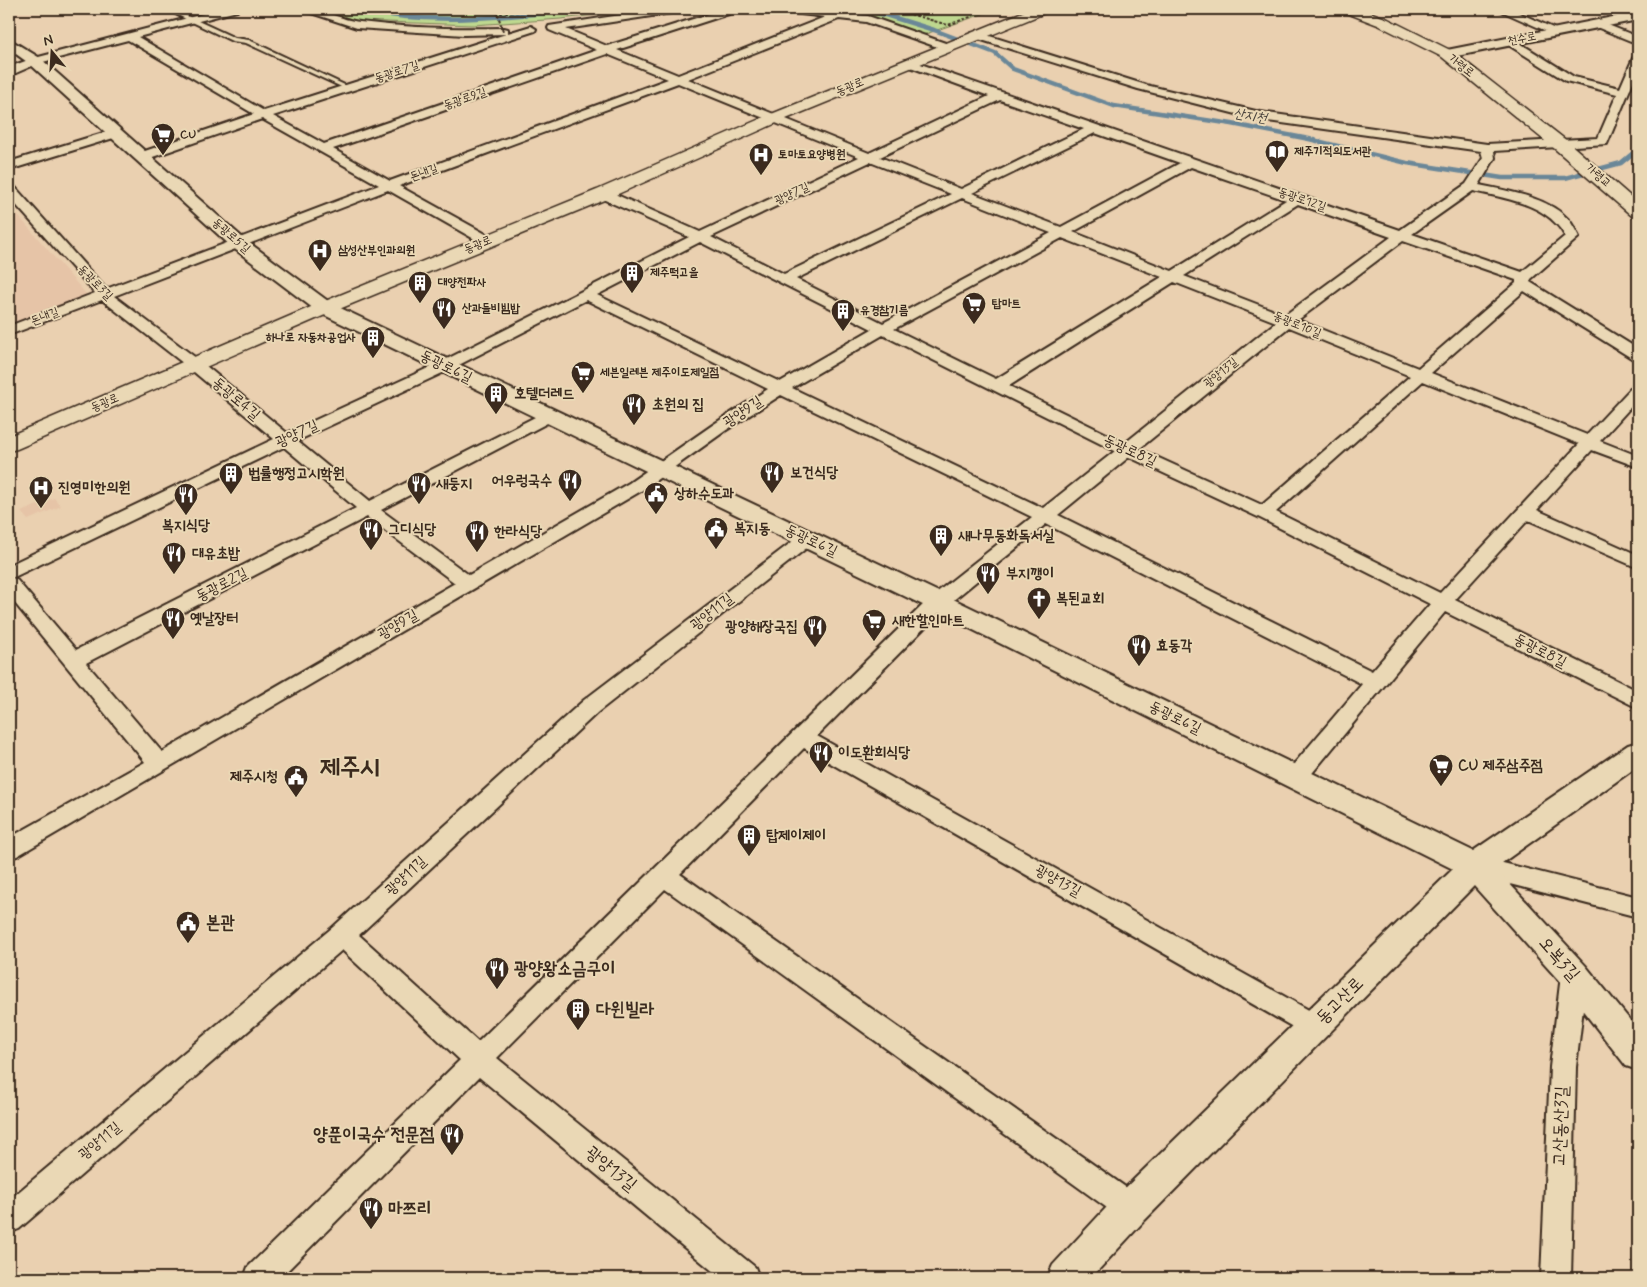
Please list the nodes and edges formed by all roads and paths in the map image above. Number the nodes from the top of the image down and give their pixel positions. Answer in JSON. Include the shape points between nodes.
{"nodes":[{"id":1,"x":168,"y":9,"type":"edge"},
{"id":2,"x":233,"y":9,"type":"edge"},
{"id":3,"x":309,"y":9,"type":"edge"},
{"id":4,"x":496,"y":9,"type":"edge"},
{"id":5,"x":551,"y":9,"type":"edge"},
{"id":6,"x":678,"y":9,"type":"edge"},
{"id":7,"x":734,"y":9,"type":"edge"},
{"id":8,"x":785,"y":9,"type":"edge"},
{"id":9,"x":891,"y":9,"type":"edge"},
{"id":10,"x":1042,"y":9,"type":"edge"},
{"id":11,"x":1349,"y":9,"type":"edge"},
{"id":12,"x":1502,"y":9,"type":"edge"},
{"id":13,"x":492,"y":14,"type":"dead end"},
{"id":14,"x":839,"y":15,"type":"junction"},
{"id":15,"x":973,"y":16,"type":"dead end"},
{"id":16,"x":1638,"y":16,"type":"edge"},
{"id":17,"x":191,"y":20,"type":"junction"},
{"id":18,"x":1598,"y":24,"type":"junction"},
{"id":19,"x":553,"y":28,"type":"junction"},
{"id":20,"x":531,"y":29,"type":"junction"},
{"id":21,"x":503,"y":31,"type":"junction"},
{"id":22,"x":1557,"y":32,"type":"junction"},
{"id":23,"x":976,"y":35,"type":"junction"},
{"id":24,"x":129,"y":36,"type":"junction"},
{"id":25,"x":1638,"y":41,"type":"edge"},
{"id":26,"x":1511,"y":42,"type":"junction"},
{"id":27,"x":9,"y":43,"type":"edge"},
{"id":28,"x":947,"y":47,"type":"junction"},
{"id":29,"x":607,"y":50,"type":"junction"},
{"id":30,"x":1447,"y":54,"type":"junction"},
{"id":31,"x":1638,"y":58,"type":"edge"},
{"id":32,"x":36,"y":61,"type":"junction"},
{"id":33,"x":909,"y":63,"type":"junction"},
{"id":34,"x":9,"y":73,"type":"edge"},
{"id":35,"x":678,"y":79,"type":"junction"},
{"id":36,"x":348,"y":88,"type":"junction"},
{"id":37,"x":1624,"y":92,"type":"junction"},
{"id":38,"x":999,"y":96,"type":"junction"},
{"id":39,"x":263,"y":115,"type":"junction"},
{"id":40,"x":775,"y":118,"type":"junction"},
{"id":41,"x":1094,"y":129,"type":"junction"},
{"id":42,"x":116,"y":133,"type":"junction"},
{"id":43,"x":1561,"y":144,"type":"junction"},
{"id":44,"x":322,"y":148,"type":"junction"},
{"id":45,"x":1487,"y":148,"type":"junction"},
{"id":46,"x":143,"y":156,"type":"junction"},
{"id":47,"x":870,"y":157,"type":"junction"},
{"id":48,"x":1191,"y":162,"type":"junction"},
{"id":49,"x":9,"y":166,"type":"edge"},
{"id":50,"x":388,"y":186,"type":"junction"},
{"id":51,"x":1471,"y":187,"type":"junction"},
{"id":52,"x":9,"y":189,"type":"edge"},
{"id":53,"x":603,"y":194,"type":"junction"},
{"id":54,"x":962,"y":194,"type":"junction"},
{"id":55,"x":1297,"y":198,"type":"junction"},
{"id":56,"x":1637,"y":208,"type":"edge"},
{"id":57,"x":1062,"y":233,"type":"junction"},
{"id":58,"x":1402,"y":235,"type":"junction"},
{"id":59,"x":700,"y":237,"type":"junction"},
{"id":60,"x":488,"y":241,"type":"junction"},
{"id":61,"x":238,"y":243,"type":"junction"},
{"id":62,"x":1171,"y":276,"type":"junction"},
{"id":63,"x":785,"y":279,"type":"junction"},
{"id":64,"x":1524,"y":281,"type":"junction"},
{"id":65,"x":104,"y":295,"type":"junction"},
{"id":66,"x":586,"y":295,"type":"junction"},
{"id":67,"x":325,"y":308,"type":"junction"},
{"id":68,"x":1287,"y":321,"type":"junction"},
{"id":69,"x":884,"y":328,"type":"junction"},
{"id":70,"x":9,"y":331,"type":"edge"},
{"id":71,"x":1638,"y":356,"type":"edge"},
{"id":72,"x":194,"y":364,"type":"junction"},
{"id":73,"x":445,"y":366,"type":"junction"},
{"id":74,"x":1422,"y":375,"type":"junction"},
{"id":75,"x":997,"y":386,"type":"junction"},
{"id":76,"x":780,"y":388,"type":"junction"},
{"id":77,"x":1638,"y":390,"type":"edge"},
{"id":78,"x":550,"y":416,"type":"junction"},
{"id":79,"x":285,"y":440,"type":"junction"},
{"id":80,"x":1590,"y":443,"type":"junction"},
{"id":81,"x":9,"y":444,"type":"edge"},
{"id":82,"x":1126,"y":449,"type":"junction"},
{"id":83,"x":1638,"y":462,"type":"edge"},
{"id":84,"x":659,"y":468,"type":"junction"},
{"id":85,"x":370,"y":510,"type":"junction"},
{"id":86,"x":1525,"y":512,"type":"junction"},
{"id":87,"x":1264,"y":513,"type":"junction"},
{"id":88,"x":1045,"y":516,"type":"junction"},
{"id":89,"x":807,"y":539,"type":"junction"},
{"id":90,"x":1638,"y":562,"type":"edge"},
{"id":91,"x":9,"y":573,"type":"edge"},
{"id":92,"x":9,"y":584,"type":"edge"},
{"id":93,"x":468,"y":584,"type":"junction"},
{"id":94,"x":938,"y":602,"type":"junction"},
{"id":95,"x":1442,"y":602,"type":"junction"},
{"id":96,"x":74,"y":660,"type":"junction"},
{"id":97,"x":1376,"y":682,"type":"junction"},
{"id":98,"x":1638,"y":700,"type":"edge"},
{"id":99,"x":802,"y":736,"type":"junction"},
{"id":100,"x":1638,"y":752,"type":"edge"},
{"id":101,"x":159,"y":764,"type":"junction"},
{"id":102,"x":1296,"y":777,"type":"junction"},
{"id":103,"x":9,"y":850,"type":"edge"},
{"id":104,"x":1475,"y":866,"type":"junction"},
{"id":105,"x":664,"y":875,"type":"junction"},
{"id":106,"x":1638,"y":907,"type":"edge"},
{"id":107,"x":342,"y":935,"type":"junction"},
{"id":108,"x":1574,"y":975,"type":"junction"},
{"id":109,"x":1314,"y":1026,"type":"junction"},
{"id":110,"x":1638,"y":1056,"type":"edge"},
{"id":111,"x":478,"y":1060,"type":"junction"},
{"id":112,"x":1131,"y":1208,"type":"junction"},
{"id":113,"x":9,"y":1219,"type":"edge"},
{"id":114,"x":259,"y":1278,"type":"edge"},
{"id":115,"x":744,"y":1278,"type":"edge"},
{"id":116,"x":1066,"y":1278,"type":"edge"},
{"id":117,"x":1556,"y":1278,"type":"edge"}],
"edges":[{"from":1,"to":17,"type":"lane"},
{"from":2,"to":17,"type":"street"},
{"from":3,"to":21,"type":"street","via":[[357,26]]},
{"from":4,"to":21,"type":"path","bridge":true},
{"from":5,"to":13,"type":"path"},
{"from":6,"to":19,"type":"street"},
{"from":7,"to":29,"type":"street","name":"동광로9길"},
{"from":8,"to":14,"type":"street"},
{"from":9,"to":15,"type":"path","via":[[948,26]]},
{"from":10,"to":23,"type":"main road"},
{"from":11,"to":30,"type":"main road","name":"가령로"},
{"from":12,"to":22,"type":"street"},
{"from":14,"to":28,"type":"street","via":[[868,19]]},
{"from":14,"to":35,"type":"street","name":"돈내길"},
{"from":16,"to":18,"type":"street","name":"천수로"},
{"from":17,"to":24,"type":"street"},
{"from":17,"to":36,"type":"lane","via":[[234,40],[247,41]]},
{"from":18,"to":22,"type":"street","name":"천수로"},
{"from":18,"to":25,"type":"street"},
{"from":19,"to":20,"type":"street"},
{"from":19,"to":29,"type":"street"},
{"from":20,"to":21,"type":"street"},
{"from":20,"to":36,"type":"street","name":"동광로7길"},
{"from":22,"to":26,"type":"street","name":"천수로"},
{"from":23,"to":28,"type":"main road","name":"동광로"},
{"from":23,"to":45,"type":"street","via":[[1142,87],[1260,116]]},
{"from":24,"to":32,"type":"street"},
{"from":24,"to":39,"type":"street"},
{"from":26,"to":30,"type":"street","name":"천수로"},
{"from":26,"to":37,"type":"street","via":[[1570,79]]},
{"from":27,"to":32,"type":"street","name":"동광로5길"},
{"from":28,"to":33,"type":"main road","name":"동광로"},
{"from":29,"to":35,"type":"street"},
{"from":29,"to":44,"type":"street","name":"동광로9길"},
{"from":30,"to":43,"type":"main road","name":"가령로"},
{"from":31,"to":37,"type":"street"},
{"from":32,"to":34,"type":"street"},
{"from":32,"to":42,"type":"street","name":"동광로5길"},
{"from":33,"to":38,"type":"street","name":"동광로12길"},
{"from":33,"to":40,"type":"main road","name":"동광로"},
{"from":35,"to":40,"type":"street"},
{"from":35,"to":50,"type":"street","name":"돈내길"},
{"from":36,"to":39,"type":"street","name":"동광로7길"},
{"from":37,"to":43,"type":"street","via":[[1603,141]]},
{"from":38,"to":41,"type":"street","name":"동광로12길"},
{"from":38,"to":47,"type":"street","name":"광양7길"},
{"from":39,"to":44,"type":"street"},
{"from":39,"to":46,"type":"street"},
{"from":40,"to":47,"type":"street","name":"동광로10길"},
{"from":40,"to":53,"type":"main road","name":"동광로"},
{"from":41,"to":48,"type":"street","name":"동광로12길"},
{"from":41,"to":54,"type":"street"},
{"from":42,"to":46,"type":"street","name":"동광로5길"},
{"from":42,"to":49,"type":"street"},
{"from":43,"to":45,"type":"street"},
{"from":43,"to":56,"type":"main road","name":"가령교"},
{"from":44,"to":50,"type":"street"},
{"from":45,"to":51,"type":"street","via":[[1489,158]]},
{"from":46,"to":61,"type":"street","name":"동광로5길"},
{"from":47,"to":54,"type":"street","name":"동광로10길"},
{"from":47,"to":59,"type":"street","name":"광양7길"},
{"from":48,"to":55,"type":"street","name":"동광로12길"},
{"from":48,"to":57,"type":"street"},
{"from":50,"to":60,"type":"street"},
{"from":50,"to":61,"type":"street","name":"돈내길"},
{"from":51,"to":58,"type":"street","name":"광양13길"},
{"from":51,"to":64,"type":"street","via":[[1512,196],[1539,206],[1563,221],[1572,237]]},
{"from":52,"to":65,"type":"street","name":"동광로3길"},
{"from":53,"to":59,"type":"street","name":"동광로8길"},
{"from":53,"to":60,"type":"main road","name":"동광로"},
{"from":54,"to":57,"type":"street","name":"동광로10길"},
{"from":54,"to":63,"type":"street"},
{"from":55,"to":58,"type":"street","name":"동광로12길"},
{"from":55,"to":62,"type":"street"},
{"from":57,"to":62,"type":"street","name":"동광로10길"},
{"from":57,"to":69,"type":"street","name":"광양9길"},
{"from":58,"to":64,"type":"street","name":"동광로12길"},
{"from":58,"to":68,"type":"street","name":"광양13길"},
{"from":59,"to":63,"type":"street","name":"동광로8길"},
{"from":59,"to":66,"type":"street","name":"광양7길"},
{"from":60,"to":67,"type":"main road","name":"동광로"},
{"from":61,"to":65,"type":"street","name":"돈내길"},
{"from":61,"to":67,"type":"street","name":"동광로5길"},
{"from":62,"to":68,"type":"street","name":"동광로10길"},
{"from":62,"to":75,"type":"street"},
{"from":63,"to":69,"type":"street","name":"동광로8길"},
{"from":64,"to":71,"type":"street","name":"동광로12길"},
{"from":64,"to":74,"type":"street"},
{"from":65,"to":70,"type":"street","name":"돈내길"},
{"from":65,"to":72,"type":"street","name":"동광로3길"},
{"from":66,"to":73,"type":"street","name":"광양7길"},
{"from":66,"to":76,"type":"street"},
{"from":67,"to":72,"type":"main road","name":"동광로"},
{"from":67,"to":73,"type":"street","name":"동광로6길"},
{"from":68,"to":74,"type":"street","name":"동광로10길"},
{"from":68,"to":82,"type":"street","name":"광양13길"},
{"from":69,"to":75,"type":"street","name":"동광로8길"},
{"from":69,"to":76,"type":"street","name":"광양9길"},
{"from":72,"to":79,"type":"street","name":"동광로4길"},
{"from":72,"to":81,"type":"main road","name":"동광로"},
{"from":73,"to":78,"type":"street","name":"동광로6길"},
{"from":73,"to":79,"type":"street","name":"광양7길"},
{"from":74,"to":80,"type":"street","name":"동광로10길"},
{"from":74,"to":87,"type":"street"},
{"from":75,"to":82,"type":"street","name":"동광로8길"},
{"from":76,"to":84,"type":"street","name":"광양9길"},
{"from":76,"to":88,"type":"street"},
{"from":77,"to":80,"type":"street"},
{"from":78,"to":84,"type":"street","name":"동광로6길"},
{"from":78,"to":85,"type":"street"},
{"from":79,"to":85,"type":"street","name":"동광로4길"},
{"from":79,"to":91,"type":"street","name":"광양7길"},
{"from":80,"to":83,"type":"street","name":"동광로10길"},
{"from":80,"to":86,"type":"street"},
{"from":82,"to":87,"type":"street","name":"동광로8길"},
{"from":82,"to":88,"type":"street","name":"광양13길"},
{"from":84,"to":89,"type":"street","name":"동광로6길"},
{"from":84,"to":93,"type":"street","name":"광양9길","via":[[635,487]]},
{"from":85,"to":93,"type":"street","name":"동광로4길"},
{"from":85,"to":96,"type":"street","name":"동광로2길"},
{"from":86,"to":90,"type":"street"},
{"from":86,"to":95,"type":"street"},
{"from":87,"to":95,"type":"street","name":"동광로8길"},
{"from":88,"to":94,"type":"street","name":"광양13길"},
{"from":88,"to":97,"type":"street"},
{"from":89,"to":94,"type":"street","name":"동광로6길"},
{"from":89,"to":107,"type":"street","name":"광양11길","via":[[591,706]]},
{"from":92,"to":96,"type":"street"},
{"from":93,"to":101,"type":"street","name":"광양9길"},
{"from":94,"to":99,"type":"street","name":"광양13길"},
{"from":94,"to":102,"type":"street","name":"동광로6길"},
{"from":95,"to":97,"type":"street"},
{"from":95,"to":98,"type":"street","name":"동광로8길"},
{"from":96,"to":101,"type":"street"},
{"from":97,"to":102,"type":"street"},
{"from":99,"to":105,"type":"street","name":"광양13길"},
{"from":99,"to":109,"type":"street","name":"광양13길"},
{"from":100,"to":104,"type":"street","name":"동고산로"},
{"from":101,"to":103,"type":"street","name":"광양9길"},
{"from":102,"to":104,"type":"street","name":"동광로6길"},
{"from":104,"to":106,"type":"street"},
{"from":104,"to":108,"type":"street","name":"오복3길"},
{"from":104,"to":109,"type":"street","name":"동고산로"},
{"from":105,"to":111,"type":"street","name":"광양13길"},
{"from":105,"to":112,"type":"street"},
{"from":107,"to":111,"type":"street","name":"광양13길"},
{"from":107,"to":113,"type":"street","name":"광양11길"},
{"from":108,"to":110,"type":"street","name":"오복3길"},
{"from":108,"to":117,"type":"street","name":"고산동산3길","via":[[1563,1067]]},
{"from":109,"to":112,"type":"street","name":"동고산로"},
{"from":111,"to":114,"type":"street","name":"광양13길"},
{"from":111,"to":115,"type":"street","name":"광양13길"},
{"from":112,"to":116,"type":"street","name":"동고산로"}]}
